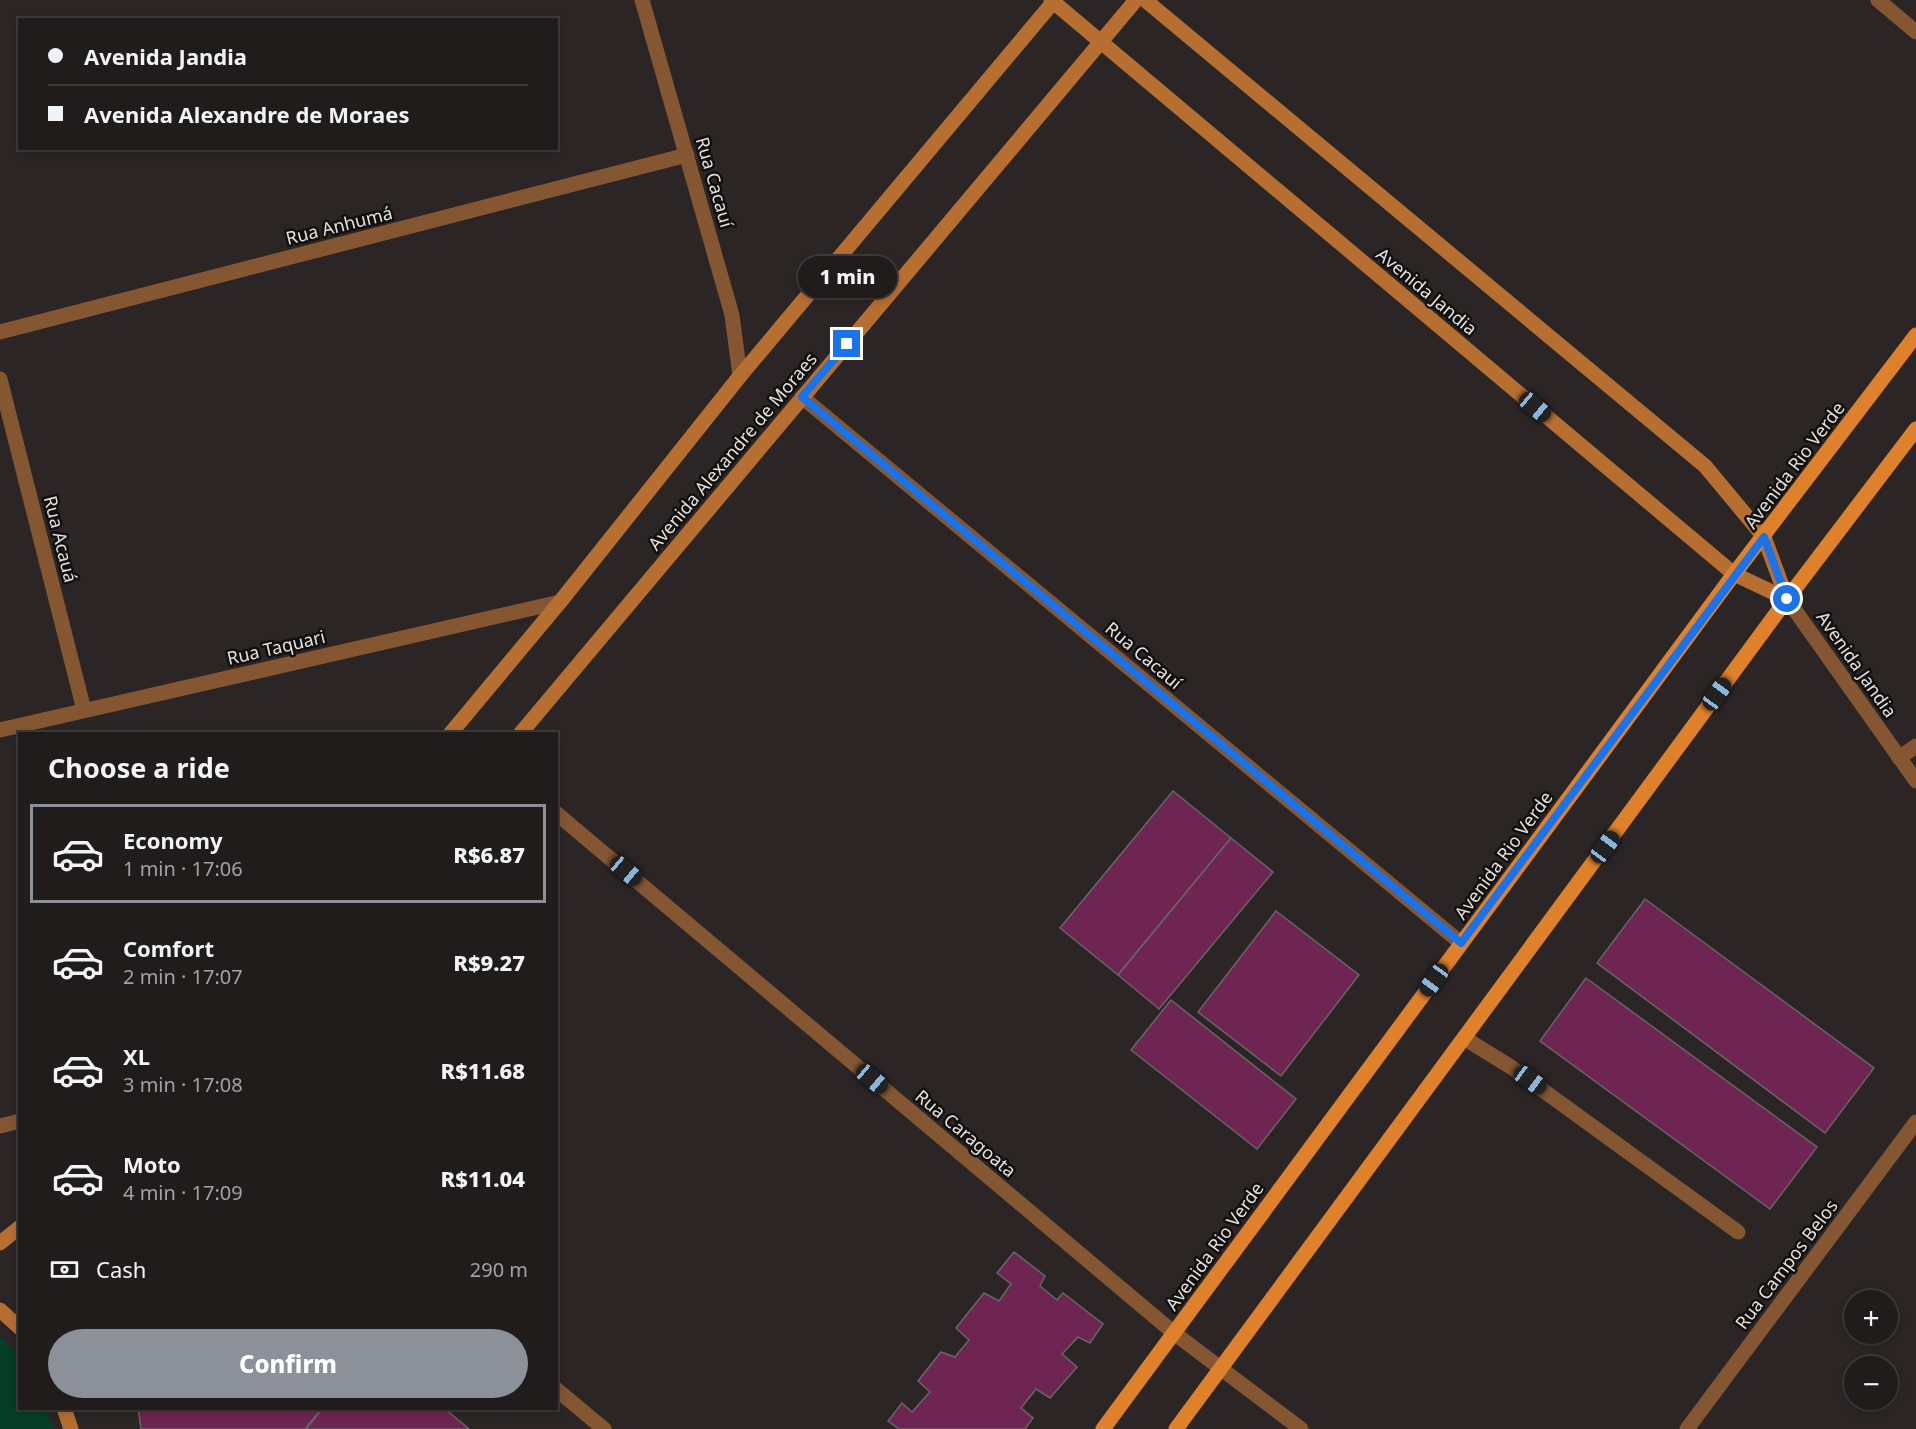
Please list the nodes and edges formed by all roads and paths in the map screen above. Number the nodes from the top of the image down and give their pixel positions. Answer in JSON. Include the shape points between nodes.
{"nodes":[{"id":1,"x":642,"y":0,"type":"edge"},
{"id":2,"x":1136,"y":0,"type":"edge"},
{"id":3,"x":1145,"y":0,"type":"edge"},
{"id":4,"x":1878,"y":0,"type":"edge"},
{"id":5,"x":1053,"y":1,"type":"edge"},
{"id":6,"x":1916,"y":32,"type":"edge"},
{"id":7,"x":1100,"y":42,"type":"junction"},
{"id":8,"x":687,"y":155,"type":"junction"},
{"id":9,"x":0,"y":332,"type":"edge"},
{"id":10,"x":1916,"y":335,"type":"edge"},
{"id":11,"x":740,"y":376,"type":"junction"},
{"id":12,"x":0,"y":379,"type":"edge"},
{"id":13,"x":802,"y":397,"type":"junction"},
{"id":14,"x":1916,"y":429,"type":"edge"},
{"id":15,"x":1764,"y":537,"type":"junction"},
{"id":16,"x":1734,"y":574,"type":"junction"},
{"id":17,"x":1787,"y":599,"type":"junction"},
{"id":18,"x":560,"y":602,"type":"junction"},
{"id":19,"x":84,"y":710,"type":"junction"},
{"id":20,"x":0,"y":730,"type":"edge"},
{"id":21,"x":452,"y":732,"type":"edge"},
{"id":22,"x":522,"y":732,"type":"edge"},
{"id":23,"x":1916,"y":746,"type":"edge"},
{"id":24,"x":1899,"y":758,"type":"junction"},
{"id":25,"x":1916,"y":781,"type":"edge"},
{"id":26,"x":558,"y":815,"type":"edge"},
{"id":27,"x":1461,"y":943,"type":"junction"},
{"id":28,"x":1464,"y":1038,"type":"junction"},
{"id":29,"x":18,"y":1122,"type":"edge"},
{"id":30,"x":1916,"y":1122,"type":"edge"},
{"id":31,"x":0,"y":1126,"type":"edge"},
{"id":32,"x":18,"y":1229,"type":"edge"},
{"id":33,"x":1738,"y":1232,"type":"dead end"},
{"id":34,"x":0,"y":1243,"type":"edge"},
{"id":35,"x":0,"y":1310,"type":"edge"},
{"id":36,"x":18,"y":1326,"type":"edge"},
{"id":37,"x":1174,"y":1333,"type":"junction"},
{"id":38,"x":1221,"y":1369,"type":"junction"},
{"id":39,"x":558,"y":1391,"type":"edge"},
{"id":40,"x":65,"y":1410,"type":"edge"},
{"id":41,"x":71,"y":1429,"type":"edge"},
{"id":42,"x":604,"y":1429,"type":"edge"},
{"id":43,"x":1103,"y":1429,"type":"edge"},
{"id":44,"x":1176,"y":1429,"type":"edge"},
{"id":45,"x":1301,"y":1429,"type":"edge"},
{"id":46,"x":1687,"y":1429,"type":"edge"}],
"edges":[{"from":1,"to":8,"type":"street","name":"Rua Cacauí"},
{"from":2,"to":7,"type":"main road","name":"Avenida Alexandre de Moraes"},
{"from":3,"to":15,"type":"main road","name":"Avenida Jandia","via":[[1705,466]]},
{"from":4,"to":6,"type":"street"},
{"from":5,"to":7,"type":"main road","name":"Avenida Jandia"},
{"from":5,"to":11,"type":"main road","name":"Avenida Alexandre de Moraes"},
{"from":7,"to":13,"type":"main road","name":"Avenida Alexandre de Moraes"},
{"from":7,"to":16,"type":"main road","name":"Avenida Jandia"},
{"from":8,"to":9,"type":"street","name":"Rua Anhumá"},
{"from":8,"to":11,"type":"street","name":"Rua Cacauí","via":[[732,315]]},
{"from":10,"to":15,"type":"main road","name":"Avenida Rio Verde"},
{"from":11,"to":18,"type":"main road","name":"Avenida Alexandre de Moraes"},
{"from":12,"to":19,"type":"street","name":"Rua Acauá"},
{"from":13,"to":22,"type":"main road","name":"Avenida Alexandre de Moraes"},
{"from":13,"to":27,"type":"street","name":"Rua Cacauí"},
{"from":14,"to":17,"type":"main road"},
{"from":15,"to":16,"type":"main road","name":"Avenida Rio Verde"},
{"from":15,"to":17,"type":"main road","name":"Avenida Jandia"},
{"from":16,"to":17,"type":"main road","name":"Avenida Jandia"},
{"from":16,"to":27,"type":"main road","name":"Avenida Rio Verde"},
{"from":17,"to":24,"type":"street","name":"Avenida Jandia"},
{"from":17,"to":28,"type":"main road"},
{"from":18,"to":19,"type":"street","name":"Rua Taquari"},
{"from":18,"to":21,"type":"main road","name":"Avenida Alexandre de Moraes"},
{"from":19,"to":20,"type":"street","name":"Rua Taquari"},
{"from":23,"to":24,"type":"street"},
{"from":24,"to":25,"type":"street","name":"Avenida Jandia"},
{"from":26,"to":37,"type":"street","name":"Rua Caragoata"},
{"from":27,"to":37,"type":"main road","name":"Avenida Rio Verde"},
{"from":28,"to":33,"type":"street","via":[[1511,1067]]},
{"from":28,"to":38,"type":"main road"},
{"from":29,"to":31,"type":"street"},
{"from":30,"to":46,"type":"street","name":"Rua Campos Belos"},
{"from":32,"to":34,"type":"main road"},
{"from":35,"to":36,"type":"main road"},
{"from":37,"to":38,"type":"street","name":"Rua Caragoata"},
{"from":37,"to":43,"type":"main road","name":"Avenida Rio Verde"},
{"from":38,"to":44,"type":"main road"},
{"from":38,"to":45,"type":"street","name":"Rua Caragoata"},
{"from":39,"to":42,"type":"street"},
{"from":40,"to":41,"type":"main road"}]}
